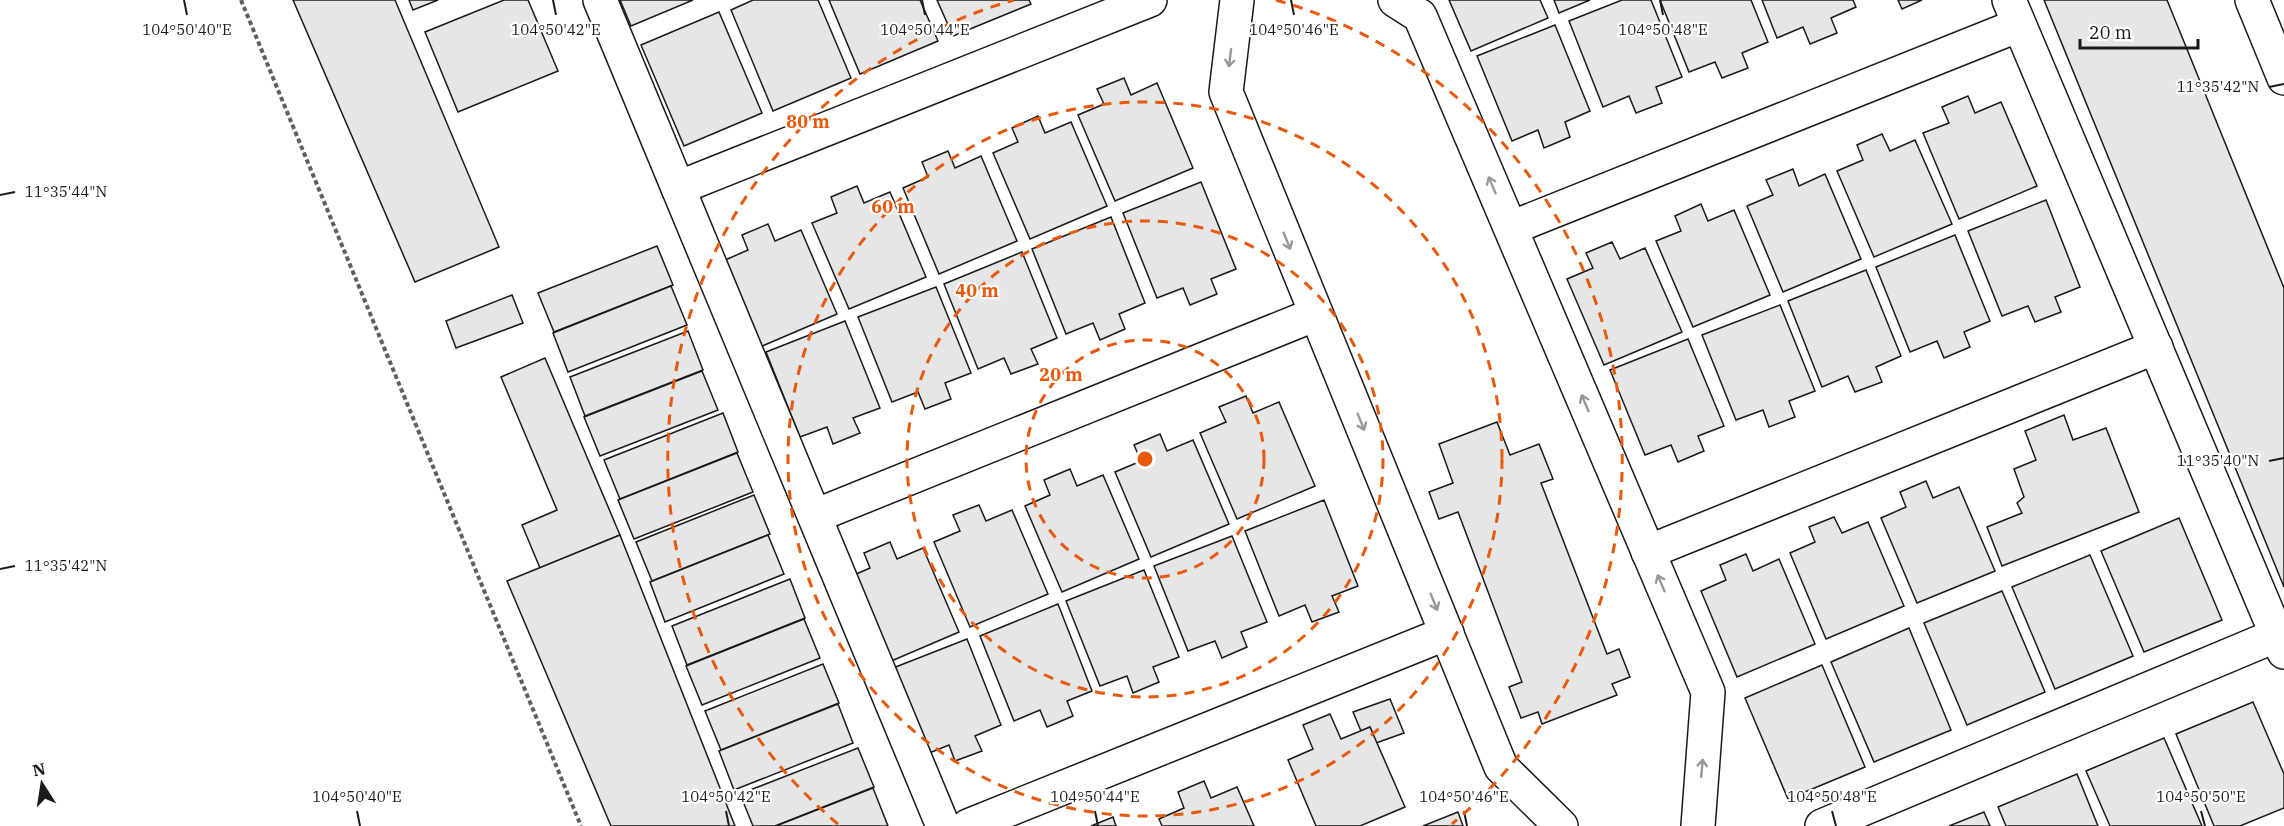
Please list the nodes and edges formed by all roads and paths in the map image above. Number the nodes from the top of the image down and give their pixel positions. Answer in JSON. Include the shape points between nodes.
{"nodes":[{"id":1,"x":241,"y":0,"type":"edge"},
{"id":2,"x":600,"y":0,"type":"edge"},
{"id":3,"x":1150,"y":0,"type":"edge"},
{"id":4,"x":1237,"y":0,"type":"edge"},
{"id":5,"x":1395,"y":0,"type":"edge"},
{"id":6,"x":2252,"y":0,"type":"edge"},
{"id":7,"x":2014,"y":12,"type":"edge"},
{"id":8,"x":2284,"y":78,"type":"edge"},
{"id":9,"x":678,"y":189,"type":"junction"},
{"id":10,"x":1511,"y":228,"type":"junction"},
{"id":11,"x":1316,"y":314,"type":"junction"},
{"id":12,"x":2156,"y":347,"type":"junction"},
{"id":13,"x":815,"y":516,"type":"junction"},
{"id":14,"x":1648,"y":552,"type":"junction"},
{"id":15,"x":1447,"y":633,"type":"junction"},
{"id":16,"x":2280,"y":644,"type":"edge"},
{"id":17,"x":581,"y":826,"type":"edge"},
{"id":18,"x":944,"y":826,"type":"edge"},
{"id":19,"x":968,"y":826,"type":"edge"},
{"id":20,"x":1561,"y":826,"type":"edge"},
{"id":21,"x":1698,"y":826,"type":"edge"},
{"id":22,"x":1822,"y":826,"type":"edge"}],
"edges":[{"from":1,"to":17,"type":"path"},
{"from":2,"to":9,"type":"street"},
{"from":3,"to":9,"type":"street"},
{"from":4,"to":11,"type":"street","one_way":true,"via":[[1226,92]]},
{"from":10,"to":5,"type":"street","one_way":true,"via":[[1420,16]]},
{"from":6,"to":8,"type":"street"},
{"from":7,"to":10,"type":"street"},
{"from":7,"to":12,"type":"street"},
{"from":9,"to":13,"type":"street"},
{"from":14,"to":10,"type":"street","one_way":true},
{"from":11,"to":13,"type":"street"},
{"from":11,"to":15,"type":"street","one_way":true},
{"from":12,"to":14,"type":"street"},
{"from":12,"to":16,"type":"street"},
{"from":13,"to":18,"type":"street"},
{"from":21,"to":14,"type":"street","one_way":true,"via":[[1708,692]]},
{"from":15,"to":19,"type":"street"},
{"from":15,"to":20,"type":"street","via":[[1501,767]]},
{"from":16,"to":22,"type":"street"}]}
